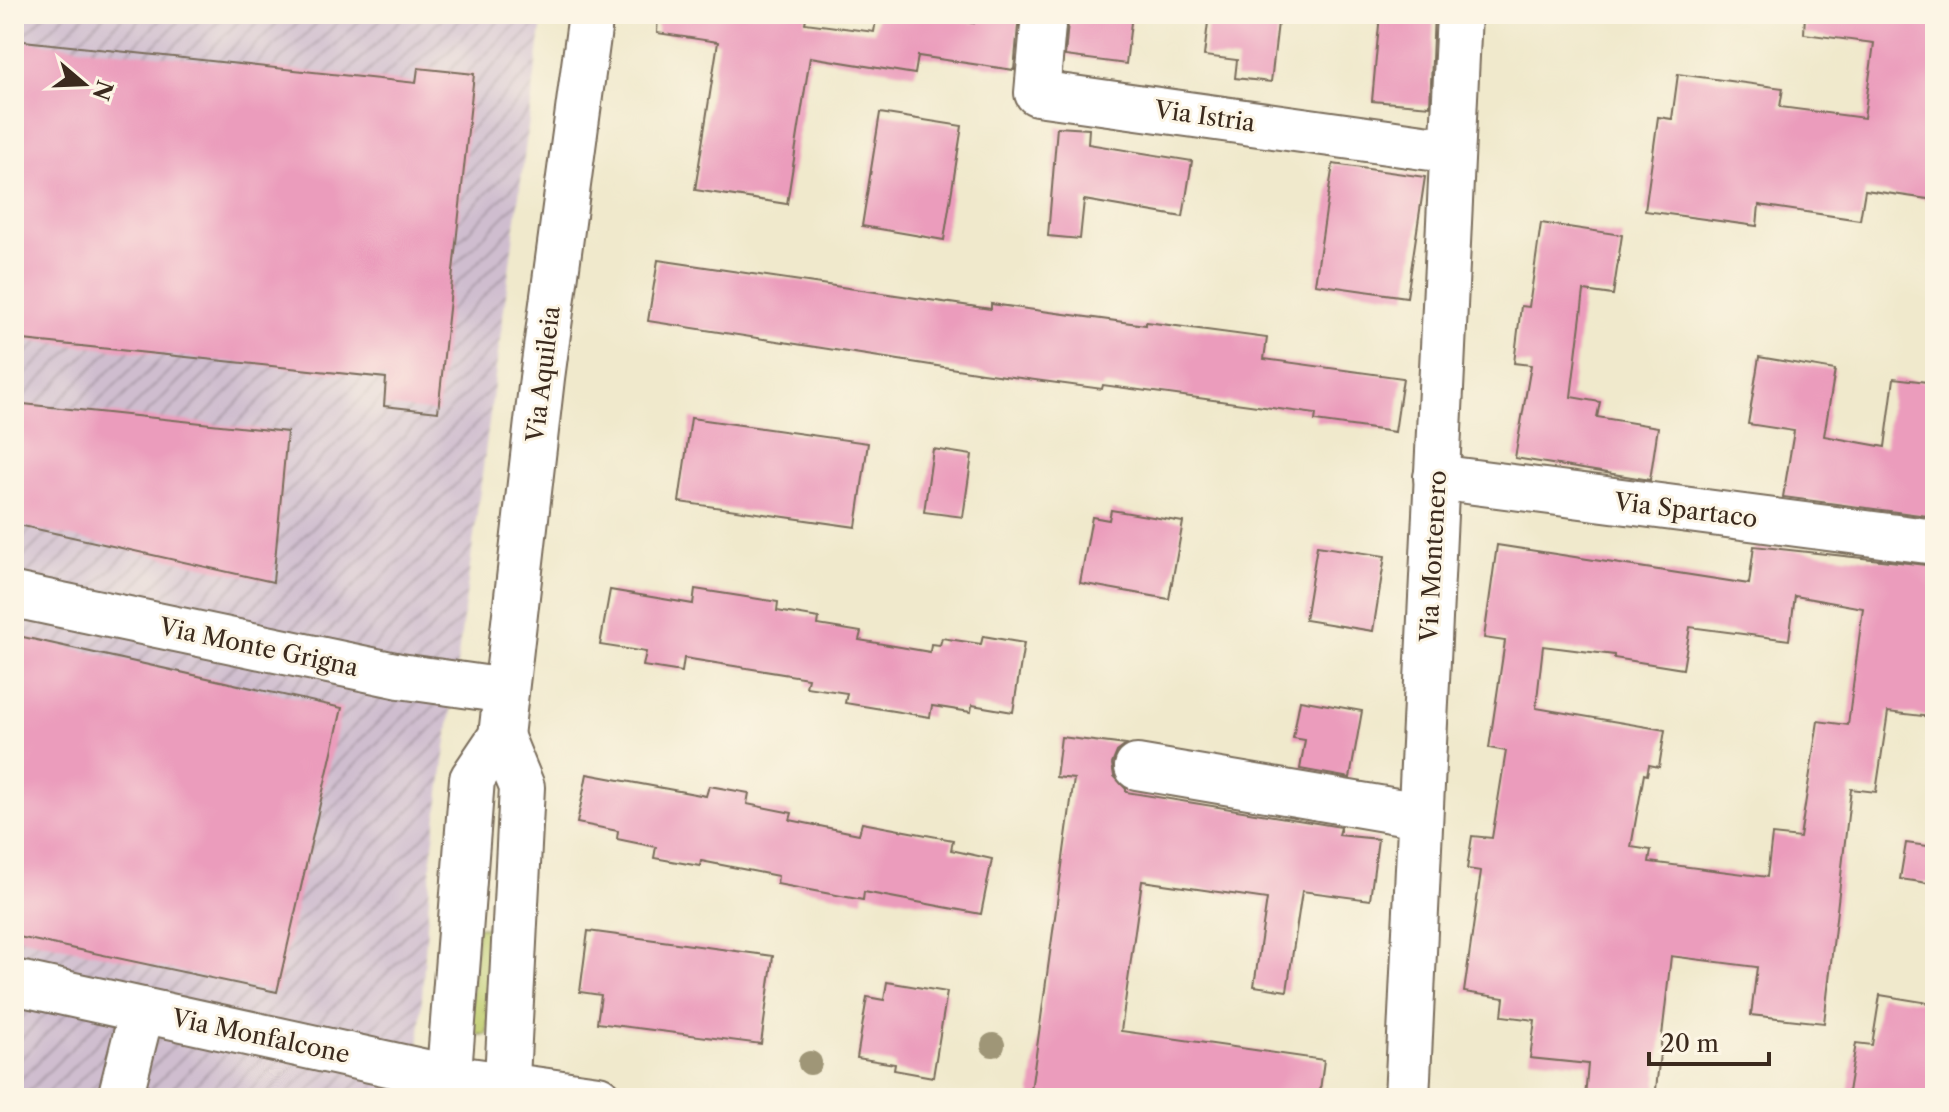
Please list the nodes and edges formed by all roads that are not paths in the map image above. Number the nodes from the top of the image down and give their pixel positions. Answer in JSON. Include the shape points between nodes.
{"nodes":[{"id":1,"x":591,"y":14,"type":"edge"},
{"id":2,"x":1044,"y":14,"type":"edge"},
{"id":3,"x":1459,"y":14,"type":"edge"},
{"id":4,"x":1452,"y":151,"type":"junction"},
{"id":5,"x":1436,"y":477,"type":"junction"},
{"id":6,"x":1935,"y":542,"type":"edge"},
{"id":7,"x":14,"y":595,"type":"edge"},
{"id":8,"x":506,"y":691,"type":"junction"},
{"id":9,"x":501,"y":736,"type":"junction"},
{"id":10,"x":1137,"y":767,"type":"dead end"},
{"id":11,"x":1420,"y":815,"type":"junction"},
{"id":12,"x":14,"y":982,"type":"edge"},
{"id":13,"x":142,"y":1010,"type":"junction"},
{"id":14,"x":448,"y":1087,"type":"edge"},
{"id":15,"x":506,"y":1091,"type":"edge"},
{"id":16,"x":120,"y":1098,"type":"edge"},
{"id":17,"x":598,"y":1098,"type":"edge"},
{"id":18,"x":1407,"y":1098,"type":"edge"}],
"edges":[{"from":1,"to":8,"type":"street","name":"Via Aquileia"},
{"from":2,"to":4,"type":"street","name":"Via Istria","via":[[1037,93]]},
{"from":3,"to":4,"type":"street","name":"Via Montenero"},
{"from":4,"to":5,"type":"street","name":"Via Montenero"},
{"from":5,"to":6,"type":"street","name":"Via Spartaco"},
{"from":5,"to":11,"type":"street","name":"Via Montenero"},
{"from":7,"to":8,"type":"street","name":"Via Monte Grigna","via":[[400,676]]},
{"from":8,"to":9,"type":"street","name":"Via Aquileia"},
{"from":9,"to":14,"type":"street","name":"Via Aquileia","via":[[472,779]]},
{"from":9,"to":15,"type":"street","name":"Via Aquileia","via":[[522,787]]},
{"from":10,"to":11,"type":"street"},
{"from":11,"to":18,"type":"street","name":"Via Montenero"},
{"from":12,"to":13,"type":"street"},
{"from":13,"to":14,"type":"street","name":"Via Monfalcone"},
{"from":13,"to":16,"type":"street","name":"Via Monfalcone"},
{"from":14,"to":15,"type":"street","name":"Via Monfalcone"},
{"from":15,"to":17,"type":"street","name":"Via Monfalcone"}]}
